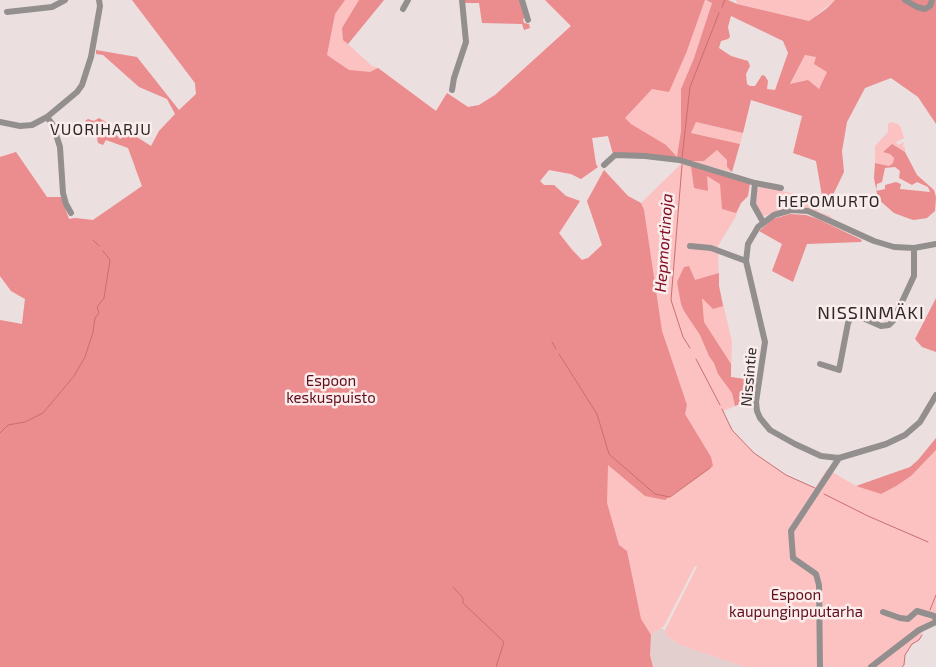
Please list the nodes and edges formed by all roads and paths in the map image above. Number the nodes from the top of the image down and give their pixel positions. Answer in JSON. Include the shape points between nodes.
{"nodes":[{"id":1,"x":65,"y":0,"type":"edge"},
{"id":2,"x":99,"y":0,"type":"edge"},
{"id":3,"x":408,"y":0,"type":"edge"},
{"id":4,"x":462,"y":0,"type":"edge"},
{"id":5,"x":522,"y":0,"type":"edge"},
{"id":6,"x":905,"y":0,"type":"edge"},
{"id":7,"x":932,"y":0,"type":"edge"},
{"id":8,"x":404,"y":9,"type":"dead end"},
{"id":9,"x":7,"y":12,"type":"dead end"},
{"id":10,"x":528,"y":20,"type":"dead end"},
{"id":11,"x":452,"y":90,"type":"dead end"},
{"id":12,"x":47,"y":117,"type":"junction"},
{"id":13,"x":0,"y":122,"type":"edge"},
{"id":14,"x":604,"y":165,"type":"dead end"},
{"id":15,"x":755,"y":183,"type":"junction"},
{"id":16,"x":781,"y":188,"type":"dead end"},
{"id":17,"x":71,"y":213,"type":"dead end"},
{"id":18,"x":763,"y":222,"type":"junction"},
{"id":19,"x":936,"y":244,"type":"edge"},
{"id":20,"x":690,"y":246,"type":"dead end"},
{"id":21,"x":914,"y":248,"type":"junction"},
{"id":22,"x":746,"y":261,"type":"junction"},
{"id":23,"x":820,"y":364,"type":"dead end"},
{"id":24,"x":936,"y":395,"type":"edge"},
{"id":25,"x":839,"y":458,"type":"junction"},
{"id":26,"x":883,"y":612,"type":"dead end"},
{"id":27,"x":936,"y":621,"type":"edge"},
{"id":28,"x":820,"y":667,"type":"edge"},
{"id":29,"x":871,"y":667,"type":"edge"}],
"edges":[{"from":1,"to":9,"type":"street","via":[[52,7]]},
{"from":2,"to":12,"type":"street","via":[[91,57],[82,85]]},
{"from":3,"to":8,"type":"street"},
{"from":4,"to":11,"type":"street","via":[[466,42]]},
{"from":5,"to":10,"type":"street"},
{"from":6,"to":7,"type":"street","via":[[925,9]]},
{"from":12,"to":13,"type":"street","via":[[25,126]]},
{"from":12,"to":17,"type":"street","via":[[59,143],[63,193]]},
{"from":14,"to":15,"type":"street","via":[[616,155],[654,157],[678,160]]},
{"from":15,"to":16,"type":"street"},
{"from":15,"to":18,"type":"street","via":[[753,204]]},
{"from":18,"to":21,"type":"street","via":[[781,212],[800,210],[817,214],[885,245]]},
{"from":18,"to":22,"type":"street","name":"Nissintie","via":[[748,244]]},
{"from":19,"to":21,"type":"street"},
{"from":20,"to":22,"type":"street","via":[[712,248]]},
{"from":21,"to":23,"type":"street","via":[[914,276],[893,321],[881,326],[852,316],[840,370]]},
{"from":22,"to":25,"type":"street","name":"Nissintie","via":[[765,342],[756,402],[760,418],[770,430],[794,444],[821,456]]},
{"from":24,"to":25,"type":"street","name":"Nissintie","via":[[920,422],[905,435]]},
{"from":25,"to":28,"type":"street","via":[[791,531],[792,558],[816,574],[819,585]]},
{"from":26,"to":27,"type":"street","via":[[908,619],[917,611],[934,616]]},
{"from":27,"to":29,"type":"street"}]}
